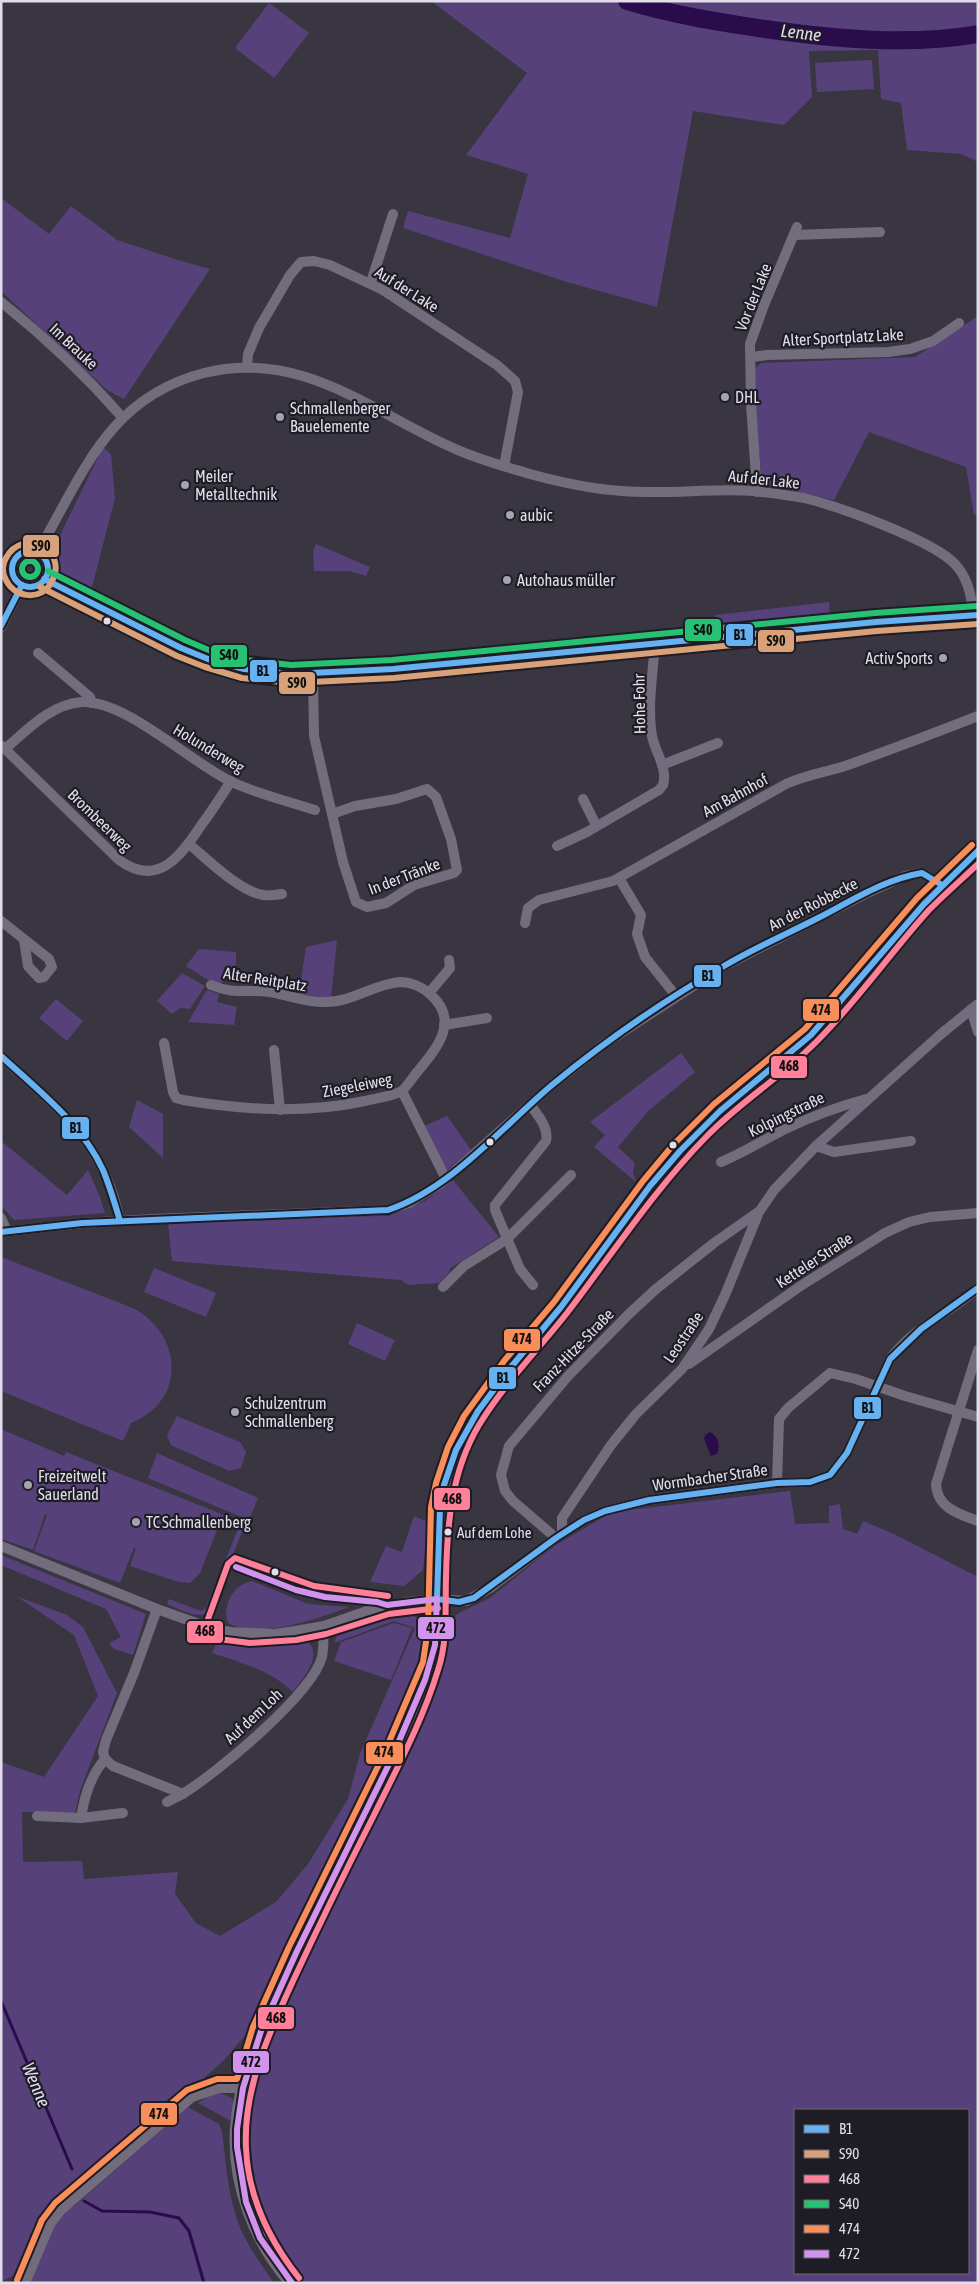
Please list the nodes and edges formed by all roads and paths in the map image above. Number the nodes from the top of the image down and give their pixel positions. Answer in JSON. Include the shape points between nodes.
{"nodes":[{"id":1,"x":392,"y":214,"type":"dead end"},
{"id":2,"x":880,"y":232,"type":"dead end"},
{"id":3,"x":371,"y":282,"type":"junction"},
{"id":4,"x":1,"y":302,"type":"edge"},
{"id":5,"x":959,"y":323,"type":"dead end"},
{"id":6,"x":752,"y":358,"type":"junction"},
{"id":7,"x":247,"y":367,"type":"junction"},
{"id":8,"x":122,"y":417,"type":"junction"},
{"id":9,"x":504,"y":466,"type":"junction"},
{"id":10,"x":757,"y":492,"type":"junction"},
{"id":11,"x":38,"y":553,"type":"junction"},
{"id":12,"x":7,"y":560,"type":"edge"},
{"id":13,"x":44,"y":579,"type":"junction"},
{"id":14,"x":22,"y":585,"type":"junction"},
{"id":15,"x":976,"y":615,"type":"edge"},
{"id":16,"x":1,"y":627,"type":"edge"},
{"id":17,"x":655,"y":643,"type":"junction"},
{"id":18,"x":38,"y":653,"type":"dead end"},
{"id":19,"x":313,"y":674,"type":"junction"},
{"id":20,"x":92,"y":702,"type":"junction"},
{"id":21,"x":978,"y":716,"type":"edge"},
{"id":22,"x":718,"y":743,"type":"dead end"},
{"id":23,"x":3,"y":747,"type":"edge"},
{"id":24,"x":662,"y":765,"type":"junction"},
{"id":25,"x":231,"y":781,"type":"junction"},
{"id":26,"x":583,"y":799,"type":"dead end"},
{"id":27,"x":315,"y":810,"type":"dead end"},
{"id":28,"x":332,"y":814,"type":"junction"},
{"id":29,"x":596,"y":825,"type":"junction"},
{"id":30,"x":189,"y":844,"type":"junction"},
{"id":31,"x":557,"y":846,"type":"dead end"},
{"id":32,"x":978,"y":851,"type":"edge"},
{"id":33,"x":619,"y":878,"type":"junction"},
{"id":34,"x":942,"y":885,"type":"junction"},
{"id":35,"x":282,"y":894,"type":"dead end"},
{"id":36,"x":1,"y":922,"type":"edge"},
{"id":37,"x":525,"y":923,"type":"dead end"},
{"id":38,"x":24,"y":940,"type":"dead end"},
{"id":39,"x":449,"y":960,"type":"dead end"},
{"id":40,"x":210,"y":985,"type":"dead end"},
{"id":41,"x":429,"y":993,"type":"junction"},
{"id":42,"x":676,"y":996,"type":"junction"},
{"id":43,"x":975,"y":1006,"type":"edge"},
{"id":44,"x":487,"y":1018,"type":"dead end"},
{"id":45,"x":444,"y":1025,"type":"junction"},
{"id":46,"x":978,"y":1032,"type":"edge"},
{"id":47,"x":164,"y":1043,"type":"dead end"},
{"id":48,"x":274,"y":1050,"type":"dead end"},
{"id":49,"x":1,"y":1056,"type":"edge"},
{"id":50,"x":402,"y":1091,"type":"junction"},
{"id":51,"x":867,"y":1099,"type":"junction"},
{"id":52,"x":530,"y":1106,"type":"junction"},
{"id":53,"x":280,"y":1110,"type":"junction"},
{"id":54,"x":911,"y":1140,"type":"dead end"},
{"id":55,"x":816,"y":1146,"type":"junction"},
{"id":56,"x":721,"y":1162,"type":"dead end"},
{"id":57,"x":571,"y":1175,"type":"dead end"},
{"id":58,"x":446,"y":1179,"type":"junction"},
{"id":59,"x":759,"y":1212,"type":"junction"},
{"id":60,"x":978,"y":1213,"type":"edge"},
{"id":61,"x":1,"y":1218,"type":"edge"},
{"id":62,"x":120,"y":1220,"type":"junction"},
{"id":63,"x":4,"y":1232,"type":"edge"},
{"id":64,"x":507,"y":1239,"type":"junction"},
{"id":65,"x":533,"y":1285,"type":"dead end"},
{"id":66,"x":443,"y":1287,"type":"dead end"},
{"id":67,"x":978,"y":1288,"type":"edge"},
{"id":68,"x":978,"y":1350,"type":"edge"},
{"id":69,"x":682,"y":1369,"type":"junction"},
{"id":70,"x":878,"y":1386,"type":"junction"},
{"id":71,"x":958,"y":1412,"type":"junction"},
{"id":72,"x":978,"y":1417,"type":"edge"},
{"id":73,"x":777,"y":1483,"type":"junction"},
{"id":74,"x":978,"y":1521,"type":"edge"},
{"id":75,"x":559,"y":1536,"type":"junction"},
{"id":76,"x":1,"y":1546,"type":"edge"},
{"id":77,"x":437,"y":1599,"type":"junction"},
{"id":78,"x":157,"y":1609,"type":"junction"},
{"id":79,"x":324,"y":1626,"type":"junction"},
{"id":80,"x":105,"y":1760,"type":"junction"},
{"id":81,"x":184,"y":1794,"type":"junction"},
{"id":82,"x":167,"y":1802,"type":"dead end"},
{"id":83,"x":122,"y":1813,"type":"dead end"},
{"id":84,"x":37,"y":1816,"type":"dead end"},
{"id":85,"x":81,"y":1818,"type":"junction"},
{"id":86,"x":243,"y":2088,"type":"junction"},
{"id":87,"x":25,"y":2283,"type":"edge"},
{"id":88,"x":292,"y":2283,"type":"edge"}],
"edges":[{"from":1,"to":3,"type":"street"},
{"from":2,"to":6,"type":"street","name":"Vor der Lake","via":[[796,231],[752,335]]},
{"from":3,"to":7,"type":"street","name":"Auf der Lake","via":[[330,265],[302,262],[290,275],[259,328],[248,354]]},
{"from":3,"to":9,"type":"street","name":"Auf der Lake","via":[[497,365],[515,381],[518,392]]},
{"from":4,"to":8,"type":"street","name":"Im Brauke","via":[[87,378]]},
{"from":5,"to":6,"type":"street","name":"Alter Sportplatz Lake","via":[[933,341],[910,349]]},
{"from":6,"to":10,"type":"street","name":"Vor der Lake","via":[[751,404]]},
{"from":7,"to":8,"type":"street","name":"Auf der Lake","via":[[186,378],[146,399]]},
{"from":7,"to":9,"type":"street","name":"Auf der Lake","via":[[281,370],[318,380],[452,448]]},
{"from":8,"to":11,"type":"street","name":"Auf der Lake","via":[[95,451]]},
{"from":9,"to":10,"type":"street","name":"Auf der Lake","via":[[618,491]]},
{"from":10,"to":15,"type":"street","name":"Auf der Lake","via":[[800,497],[819,503],[932,548],[954,564],[964,577]]},
{"from":11,"to":12,"type":"main road","via":[[26,551]]},
{"from":11,"to":13,"type":"main road","via":[[48,567]]},
{"from":12,"to":14,"type":"main road"},
{"from":13,"to":14,"type":"main road","via":[[37,585]]},
{"from":13,"to":19,"type":"main road","via":[[208,659],[259,671]]},
{"from":14,"to":16,"type":"street"},
{"from":15,"to":17,"type":"main road"},
{"from":17,"to":19,"type":"main road"},
{"from":17,"to":24,"type":"street","name":"Hohe Fohr","via":[[652,736]]},
{"from":18,"to":20,"type":"street","name":"Holunderweg"},
{"from":19,"to":28,"type":"street","name":"In der Tränke","via":[[314,736]]},
{"from":20,"to":23,"type":"street","name":"Holunderweg","via":[[55,710]]},
{"from":20,"to":25,"type":"street","name":"Holunderweg","via":[[123,713]]},
{"from":21,"to":33,"type":"street","name":"Am Bahnhof","via":[[786,784]]},
{"from":22,"to":24,"type":"street"},
{"from":23,"to":30,"type":"street","name":"Brombeerweg","via":[[126,865],[140,870],[156,870],[174,861]]},
{"from":24,"to":29,"type":"street","name":"Hohe Fohr","via":[[665,780],[659,790]]},
{"from":25,"to":27,"type":"street","name":"Holunderweg"},
{"from":25,"to":30,"type":"street","name":"Brombeerweg"},
{"from":26,"to":29,"type":"street"},
{"from":28,"to":28,"type":"street","name":"In der Tränke","via":[[350,888],[361,906],[392,900],[408,888],[458,870],[436,798],[427,789]]},
{"from":29,"to":31,"type":"street","name":"Hohe Fohr"},
{"from":30,"to":35,"type":"street","via":[[252,892]]},
{"from":32,"to":34,"type":"street"},
{"from":33,"to":37,"type":"street","name":"Am Bahnhof","via":[[539,900],[528,908]]},
{"from":33,"to":42,"type":"street","via":[[641,915],[637,934],[645,957]]},
{"from":34,"to":42,"type":"street","name":"An der Robbecke","via":[[922,873],[905,876],[724,966]]},
{"from":34,"to":77,"type":"street","via":[[811,1036],[720,1111],[680,1151],[478,1412],[456,1450],[444,1485],[440,1508]]},
{"from":36,"to":38,"type":"street"},
{"from":39,"to":41,"type":"street","via":[[450,968]]},
{"from":40,"to":41,"type":"street","name":"Alter Reitplatz","via":[[231,992],[267,992],[324,1002],[396,983],[413,984]]},
{"from":41,"to":45,"type":"street","via":[[440,1006]]},
{"from":42,"to":52,"type":"street","name":"An der Robbecke","via":[[604,1044]]},
{"from":43,"to":46,"type":"street"},
{"from":43,"to":51,"type":"street","name":"Leostraße"},
{"from":44,"to":45,"type":"street"},
{"from":45,"to":50,"type":"street","via":[[436,1050]]},
{"from":47,"to":53,"type":"street","name":"Ziegeleiweg","via":[[176,1098]]},
{"from":48,"to":53,"type":"street"},
{"from":49,"to":62,"type":"street","via":[[90,1144],[108,1180]]},
{"from":50,"to":53,"type":"street","name":"Ziegeleiweg","via":[[345,1104]]},
{"from":50,"to":58,"type":"street","name":"Ziegeleiweg"},
{"from":51,"to":55,"type":"street","name":"Leostraße"},
{"from":51,"to":56,"type":"street","name":"Kolpingstraße","via":[[814,1116]]},
{"from":52,"to":58,"type":"street","name":"An der Robbecke"},
{"from":52,"to":64,"type":"street","via":[[541,1119],[547,1136],[495,1205]]},
{"from":54,"to":55,"type":"street","via":[[834,1152]]},
{"from":55,"to":59,"type":"street","name":"Leostraße","via":[[795,1165]]},
{"from":57,"to":64,"type":"street"},
{"from":58,"to":62,"type":"street","name":"An der Robbecke","via":[[418,1199],[394,1209]]},
{"from":59,"to":69,"type":"street","name":"Leostraße","via":[[726,1295],[709,1329]]},
{"from":59,"to":75,"type":"street","name":"Franz-Hitze-Straße","via":[[714,1243],[630,1313],[546,1399],[509,1446],[501,1474],[504,1491]]},
{"from":60,"to":69,"type":"street","name":"Ketteler Straße","via":[[930,1217],[885,1233],[802,1285]]},
{"from":61,"to":63,"type":"street"},
{"from":62,"to":63,"type":"street","name":"An der Robbecke"},
{"from":64,"to":65,"type":"street","via":[[520,1269]]},
{"from":64,"to":66,"type":"street","via":[[460,1270]]},
{"from":67,"to":70,"type":"street","name":"Wormbacher Straße","via":[[906,1340],[890,1359]]},
{"from":68,"to":71,"type":"street"},
{"from":69,"to":75,"type":"street","name":"Leostraße","via":[[610,1445],[562,1518]]},
{"from":70,"to":71,"type":"street"},
{"from":70,"to":73,"type":"street","name":"Wormbacher Straße","via":[[847,1453],[830,1474],[810,1482]]},
{"from":70,"to":73,"type":"street","via":[[830,1373],[788,1408],[780,1419]]},
{"from":71,"to":72,"type":"street"},
{"from":71,"to":74,"type":"street","via":[[937,1479],[938,1494],[949,1509]]},
{"from":73,"to":75,"type":"street","name":"Wormbacher Straße","via":[[630,1504],[595,1515]]},
{"from":75,"to":77,"type":"street","name":"Wormbacher Straße","via":[[474,1598],[459,1602]]},
{"from":76,"to":78,"type":"street"},
{"from":77,"to":79,"type":"street","via":[[387,1605]]},
{"from":77,"to":86,"type":"street","via":[[436,1646],[425,1680],[391,1760],[261,2031]]},
{"from":78,"to":79,"type":"street","via":[[231,1632],[275,1634]]},
{"from":78,"to":80,"type":"street","via":[[106,1740]]},
{"from":79,"to":81,"type":"street","name":"Auf dem Loh","via":[[322,1657],[300,1693],[236,1754]]},
{"from":80,"to":81,"type":"street"},
{"from":80,"to":85,"type":"street","via":[[87,1790]]},
{"from":81,"to":82,"type":"street","name":"Auf dem Loh"},
{"from":83,"to":85,"type":"street"},
{"from":84,"to":85,"type":"street"},
{"from":86,"to":87,"type":"street","via":[[219,2088],[192,2097],[61,2210],[50,2224]]},
{"from":86,"to":88,"type":"street","via":[[237,2147],[246,2202],[260,2238]]}]}
